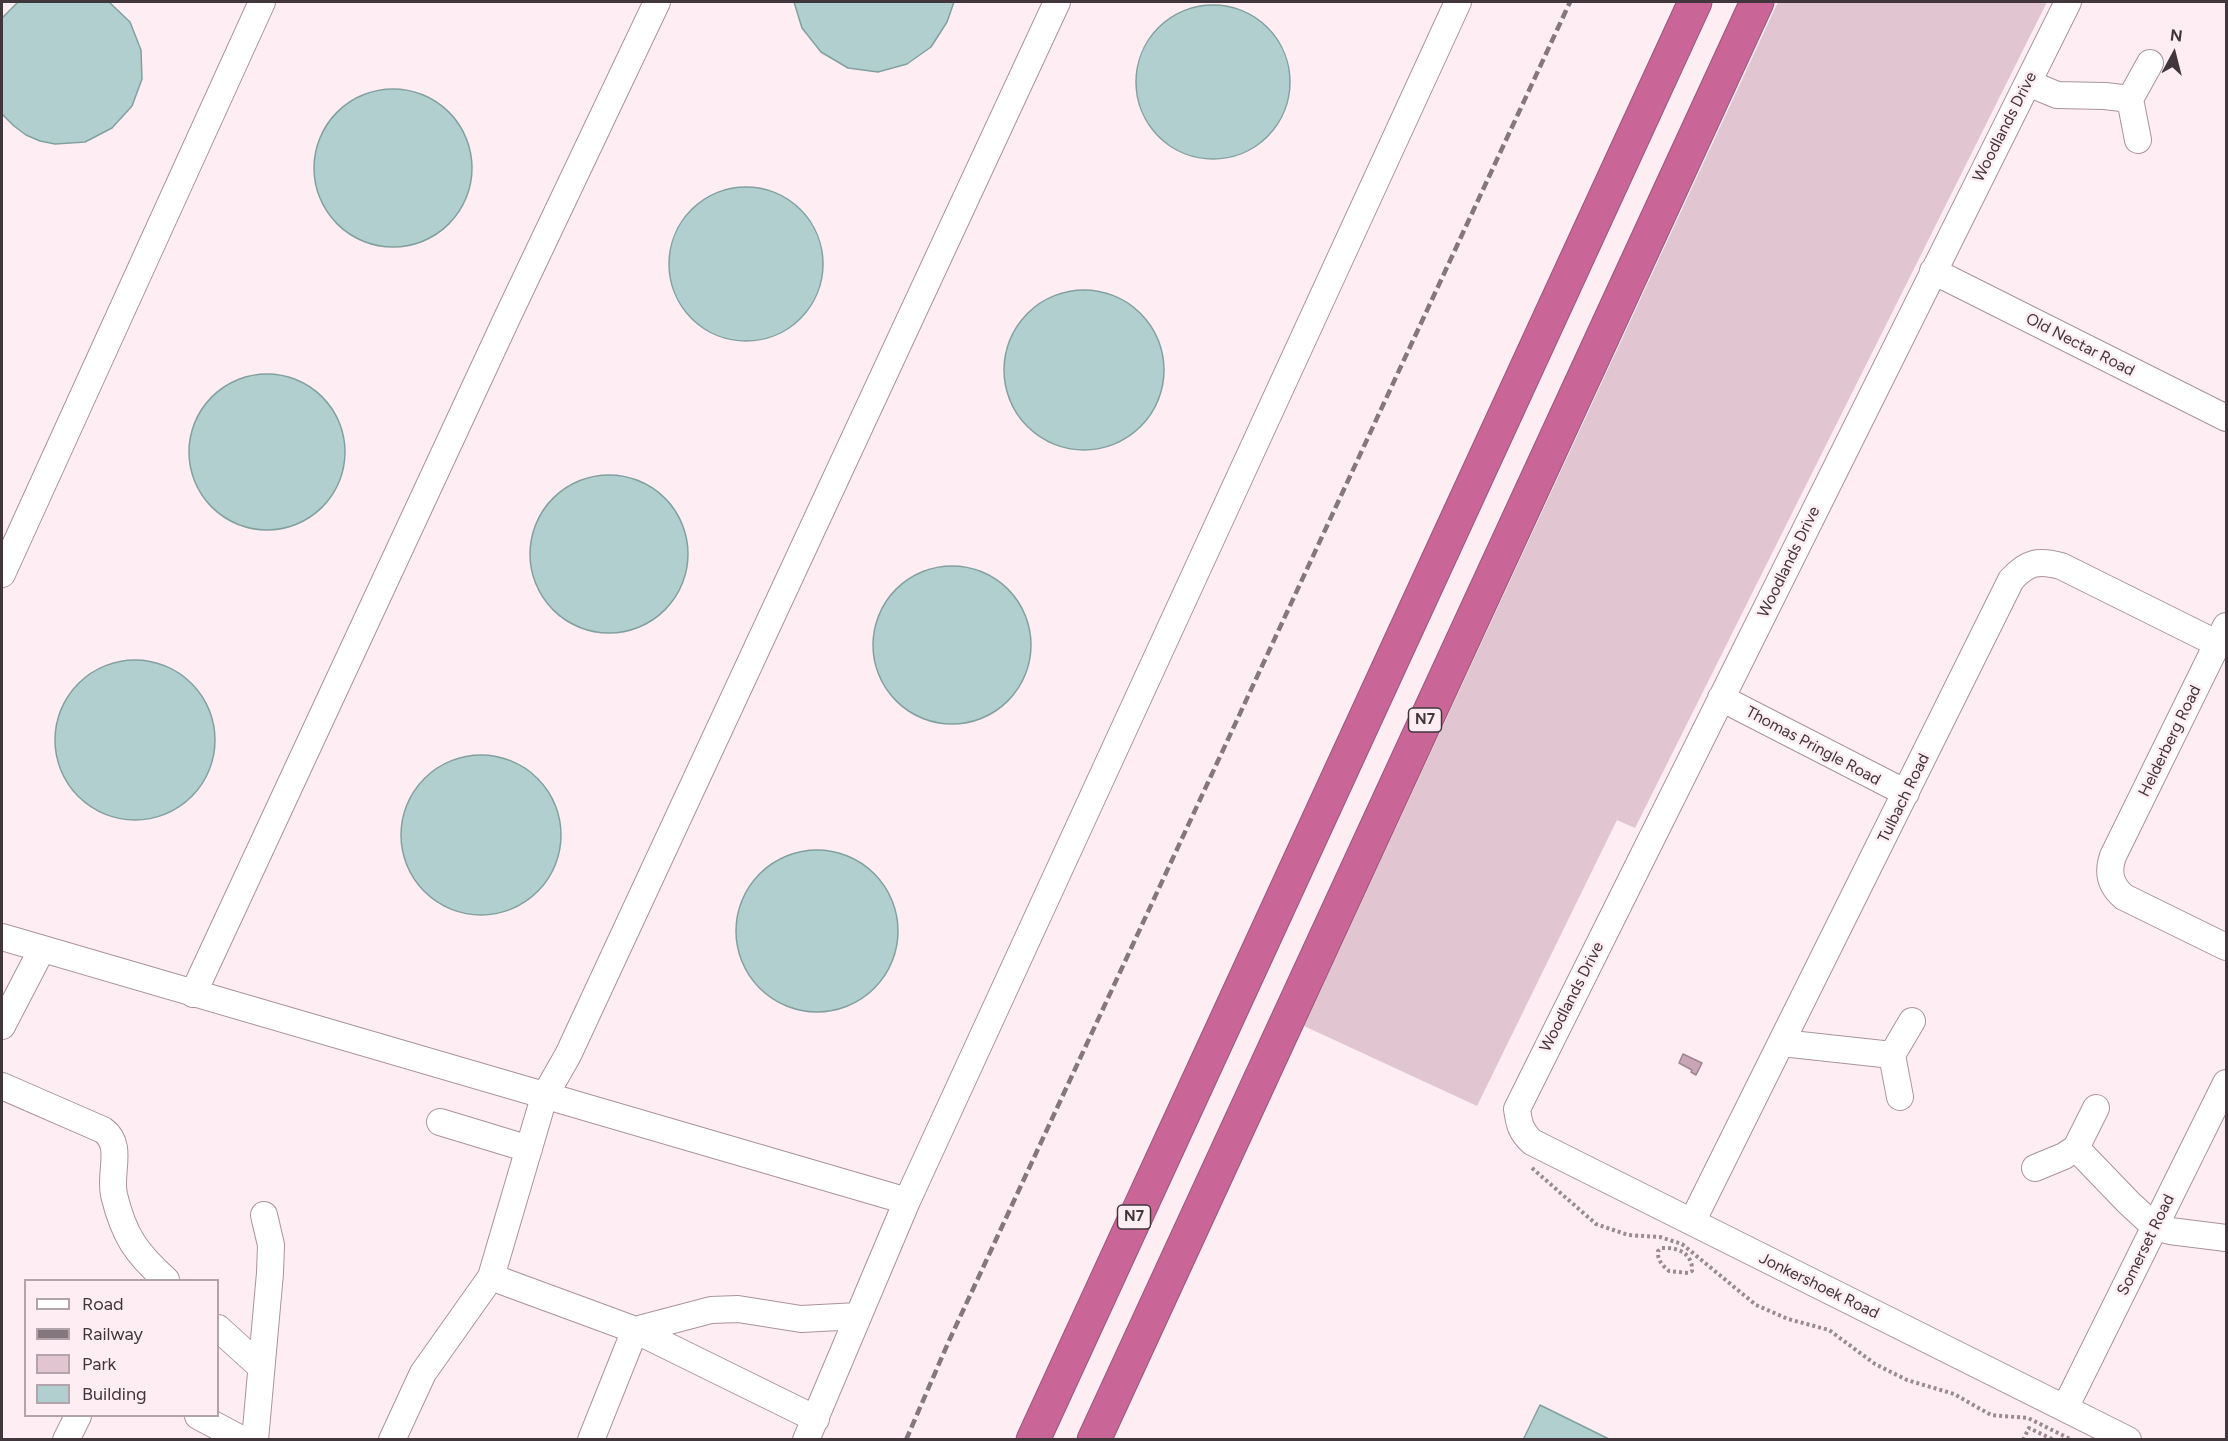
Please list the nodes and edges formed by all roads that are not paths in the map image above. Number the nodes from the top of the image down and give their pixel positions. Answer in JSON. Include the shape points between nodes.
{"nodes":[{"id":1,"x":262,"y":2,"type":"edge"},
{"id":2,"x":657,"y":2,"type":"edge"},
{"id":3,"x":1057,"y":2,"type":"edge"},
{"id":4,"x":1458,"y":2,"type":"edge"},
{"id":5,"x":1695,"y":2,"type":"edge"},
{"id":6,"x":1757,"y":2,"type":"edge"},
{"id":7,"x":2068,"y":2,"type":"edge"},
{"id":8,"x":2150,"y":63,"type":"dead end"},
{"id":9,"x":2028,"y":83,"type":"junction"},
{"id":10,"x":2130,"y":99,"type":"junction"},
{"id":11,"x":2138,"y":140,"type":"dead end"},
{"id":12,"x":1933,"y":271,"type":"junction"},
{"id":13,"x":2226,"y":418,"type":"edge"},
{"id":14,"x":2,"y":574,"type":"edge"},
{"id":15,"x":2222,"y":635,"type":"edge"},
{"id":16,"x":1721,"y":698,"type":"junction"},
{"id":17,"x":1906,"y":793,"type":"junction"},
{"id":18,"x":2,"y":938,"type":"edge"},
{"id":19,"x":2226,"y":947,"type":"edge"},
{"id":20,"x":42,"y":949,"type":"junction"},
{"id":21,"x":193,"y":994,"type":"junction"},
{"id":22,"x":1912,"y":1021,"type":"dead end"},
{"id":23,"x":2,"y":1026,"type":"edge"},
{"id":24,"x":1782,"y":1043,"type":"junction"},
{"id":25,"x":1892,"y":1055,"type":"junction"},
{"id":26,"x":2226,"y":1083,"type":"edge"},
{"id":27,"x":2,"y":1086,"type":"edge"},
{"id":28,"x":544,"y":1096,"type":"junction"},
{"id":29,"x":1899,"y":1097,"type":"dead end"},
{"id":30,"x":2096,"y":1108,"type":"dead end"},
{"id":31,"x":440,"y":1122,"type":"dead end"},
{"id":32,"x":1519,"y":1124,"type":"joint"},
{"id":33,"x":2076,"y":1148,"type":"junction"},
{"id":34,"x":529,"y":1149,"type":"junction"},
{"id":35,"x":2035,"y":1168,"type":"dead end"},
{"id":36,"x":907,"y":1201,"type":"junction"},
{"id":37,"x":264,"y":1215,"type":"dead end"},
{"id":38,"x":1692,"y":1222,"type":"junction"},
{"id":39,"x":2155,"y":1227,"type":"junction"},
{"id":40,"x":2226,"y":1238,"type":"edge"},
{"id":41,"x":491,"y":1277,"type":"junction"},
{"id":42,"x":164,"y":1279,"type":"edge"},
{"id":43,"x":858,"y":1316,"type":"junction"},
{"id":44,"x":219,"y":1329,"type":"edge"},
{"id":45,"x":635,"y":1330,"type":"junction"},
{"id":46,"x":261,"y":1367,"type":"junction"},
{"id":47,"x":2065,"y":1408,"type":"junction"},
{"id":48,"x":78,"y":1417,"type":"edge"},
{"id":49,"x":200,"y":1417,"type":"edge"},
{"id":50,"x":811,"y":1429,"type":"edge"},
{"id":51,"x":66,"y":1440,"type":"edge"},
{"id":52,"x":243,"y":1440,"type":"edge"},
{"id":53,"x":255,"y":1440,"type":"edge"},
{"id":54,"x":392,"y":1440,"type":"edge"},
{"id":55,"x":591,"y":1440,"type":"edge"},
{"id":56,"x":1033,"y":1440,"type":"edge"},
{"id":57,"x":1094,"y":1440,"type":"edge"},
{"id":58,"x":2128,"y":1440,"type":"edge"}],
"edges":[{"from":1,"to":14,"type":"street"},
{"from":2,"to":21,"type":"street"},
{"from":3,"to":28,"type":"street","via":[[568,1055]]},
{"from":4,"to":36,"type":"street"},
{"from":5,"to":56,"type":"highway","number":"N7"},
{"from":6,"to":57,"type":"highway","number":"N7"},
{"from":7,"to":9,"type":"street","name":"Woodlands Drive"},
{"from":8,"to":10,"type":"street"},
{"from":9,"to":10,"type":"street","via":[[2057,95]]},
{"from":9,"to":12,"type":"street","name":"Woodlands Drive"},
{"from":10,"to":11,"type":"street"},
{"from":12,"to":13,"type":"street","name":"Old Nectar Road"},
{"from":12,"to":16,"type":"street","name":"Woodlands Drive"},
{"from":15,"to":17,"type":"street","name":"Tulbach Road","via":[[2061,566],[2045,562],[2026,566],[2011,580]]},
{"from":15,"to":19,"type":"street","name":"Helderberg Road","via":[[2109,871],[2124,897]]},
{"from":16,"to":17,"type":"street","name":"Thomas Pringle Road"},
{"from":16,"to":32,"type":"street","name":"Woodlands Drive","via":[[1523,1095],[1517,1109]]},
{"from":17,"to":24,"type":"street","name":"Tulbach Road"},
{"from":18,"to":20,"type":"street"},
{"from":20,"to":21,"type":"street"},
{"from":20,"to":23,"type":"street"},
{"from":21,"to":28,"type":"street"},
{"from":22,"to":25,"type":"street"},
{"from":24,"to":25,"type":"street"},
{"from":24,"to":38,"type":"street","name":"Tulbach Road"},
{"from":25,"to":29,"type":"street"},
{"from":26,"to":39,"type":"street","name":"Somerset Road"},
{"from":27,"to":42,"type":"street","via":[[110,1134],[115,1146],[114,1195],[129,1239],[141,1258]]},
{"from":28,"to":34,"type":"street"},
{"from":28,"to":36,"type":"street"},
{"from":30,"to":33,"type":"street"},
{"from":31,"to":34,"type":"street"},
{"from":32,"to":38,"type":"street","name":"Jonkershoek Road","via":[[1532,1142]]},
{"from":33,"to":35,"type":"street"},
{"from":33,"to":39,"type":"street"},
{"from":34,"to":41,"type":"street"},
{"from":36,"to":43,"type":"street"},
{"from":37,"to":46,"type":"street","via":[[271,1245]]},
{"from":38,"to":47,"type":"street","name":"Jonkershoek Road"},
{"from":39,"to":40,"type":"street"},
{"from":39,"to":47,"type":"street","name":"Somerset Road"},
{"from":41,"to":45,"type":"street"},
{"from":41,"to":54,"type":"street","via":[[423,1373]]},
{"from":43,"to":45,"type":"street","via":[[801,1319],[738,1309],[711,1310]]},
{"from":43,"to":50,"type":"street"},
{"from":44,"to":46,"type":"street"},
{"from":45,"to":50,"type":"street"},
{"from":45,"to":55,"type":"street"},
{"from":46,"to":53,"type":"street"},
{"from":47,"to":58,"type":"street","name":"Jonkershoek Road"},
{"from":48,"to":51,"type":"street"},
{"from":49,"to":52,"type":"street"}]}
